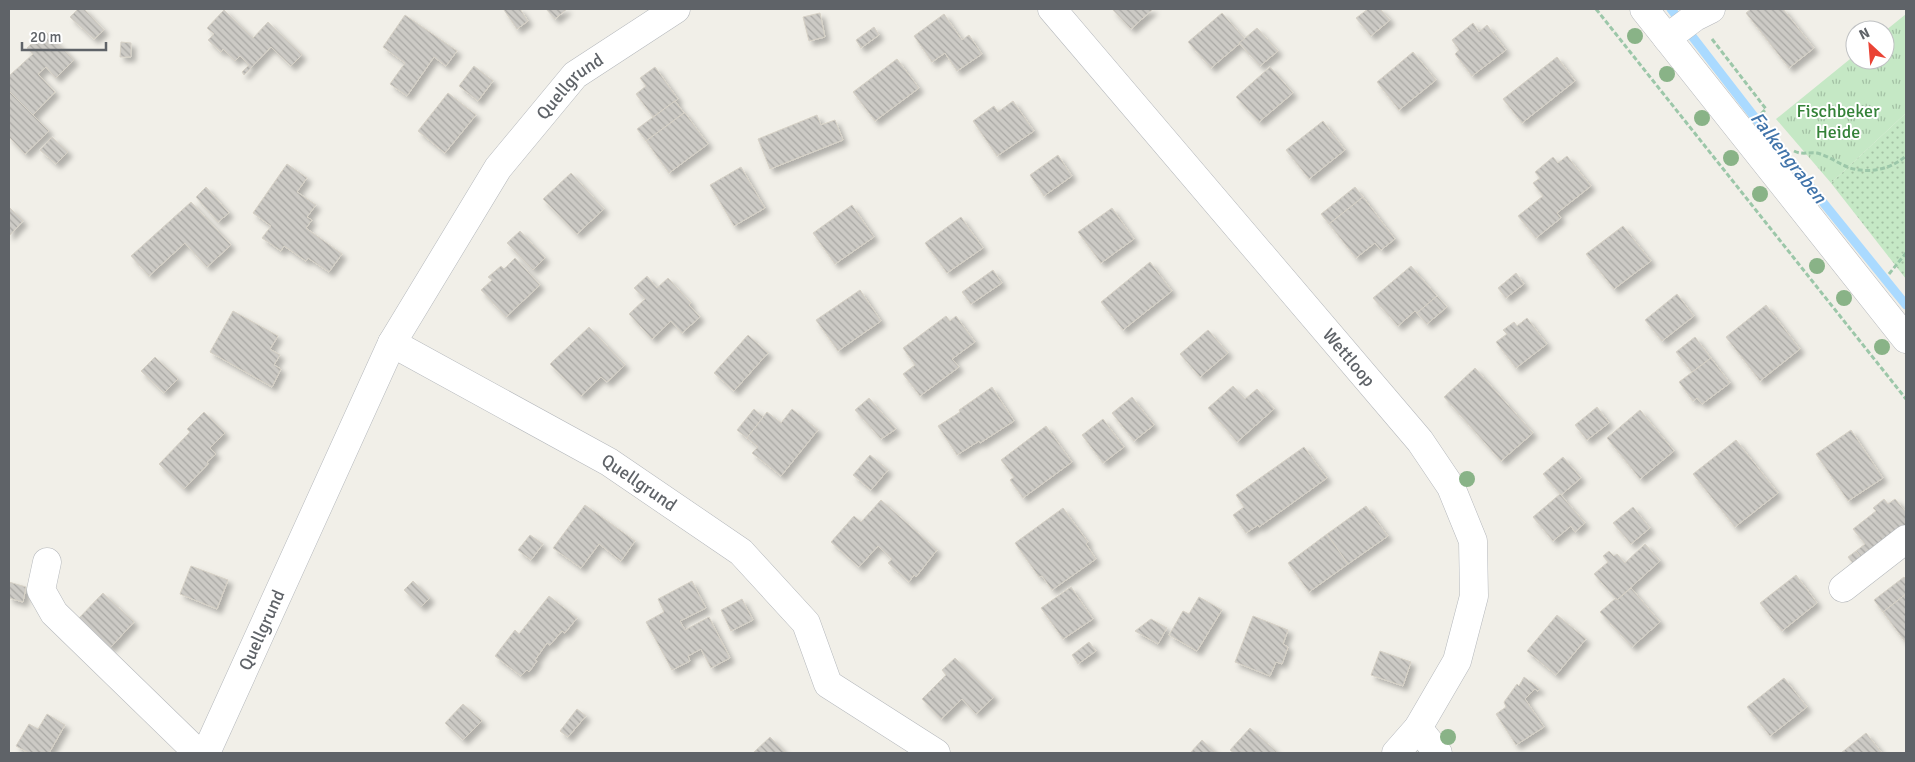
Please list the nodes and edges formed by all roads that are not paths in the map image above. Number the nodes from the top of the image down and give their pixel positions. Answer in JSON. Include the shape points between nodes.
{"nodes":[{"id":1,"x":676,"y":9,"type":"edge"},
{"id":2,"x":1052,"y":9,"type":"edge"},
{"id":3,"x":1644,"y":9,"type":"edge"},
{"id":4,"x":1688,"y":23,"type":"edge"},
{"id":5,"x":1906,"y":339,"type":"edge"},
{"id":6,"x":392,"y":343,"type":"junction"},
{"id":7,"x":1906,"y":539,"type":"edge"},
{"id":8,"x":47,"y":562,"type":"dead end"},
{"id":9,"x":1843,"y":588,"type":"dead end"},
{"id":10,"x":1418,"y":728,"type":"junction"},
{"id":11,"x":198,"y":753,"type":"edge"},
{"id":12,"x":206,"y":753,"type":"edge"},
{"id":13,"x":936,"y":753,"type":"edge"},
{"id":14,"x":1396,"y":753,"type":"edge"},
{"id":15,"x":1438,"y":753,"type":"edge"}],
"edges":[{"from":1,"to":6,"type":"street","name":"Quellgrund","via":[[574,75],[498,168]]},
{"from":2,"to":10,"type":"street","name":"Wettloop","via":[[1420,441],[1451,487],[1473,541],[1474,596],[1457,661]]},
{"from":3,"to":4,"type":"street"},
{"from":4,"to":5,"type":"street"},
{"from":6,"to":12,"type":"street","name":"Quellgrund"},
{"from":6,"to":13,"type":"street","name":"Quellgrund","via":[[609,462],[741,552],[806,623],[828,684]]},
{"from":7,"to":9,"type":"street"},
{"from":8,"to":11,"type":"street","via":[[41,590],[54,612]]},
{"from":10,"to":14,"type":"street","name":"Wettloop"},
{"from":10,"to":15,"type":"street"}]}
